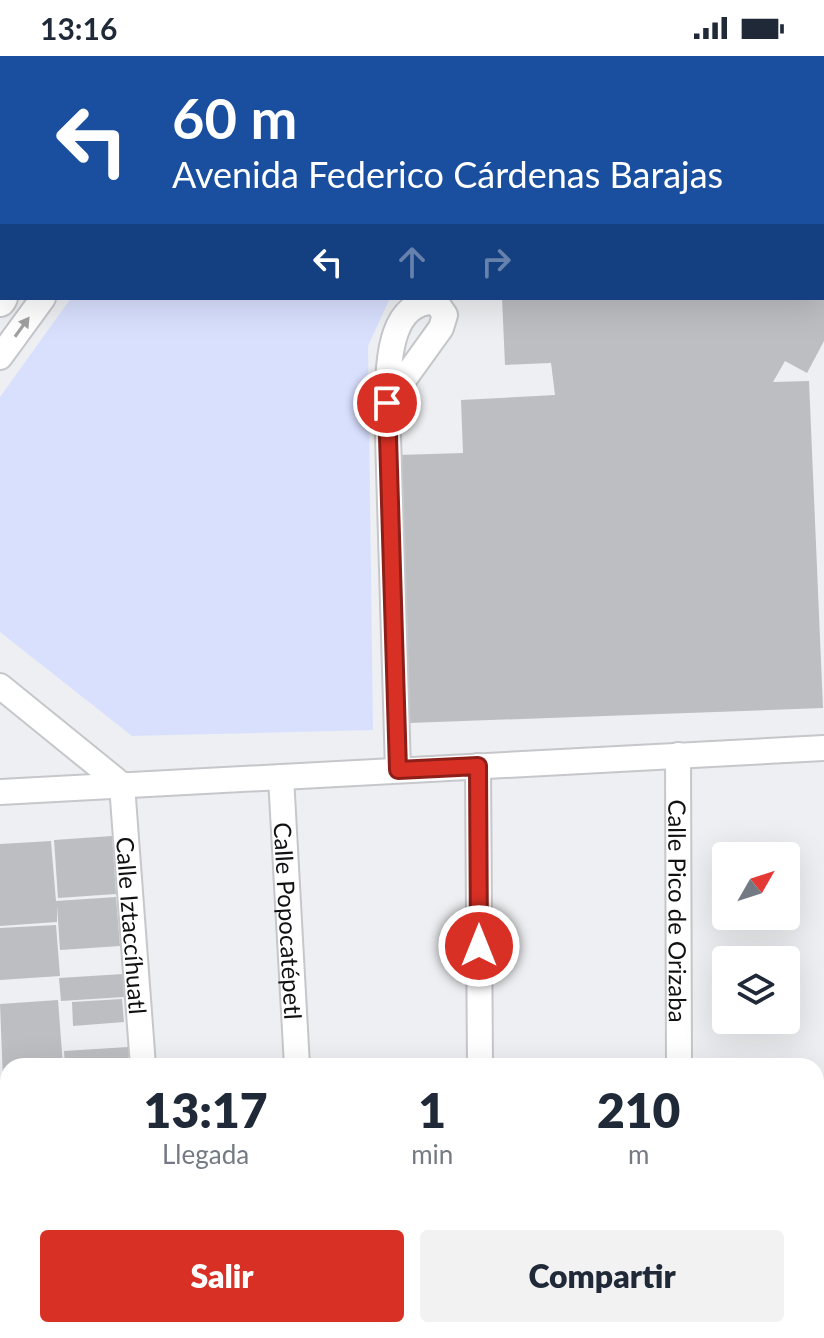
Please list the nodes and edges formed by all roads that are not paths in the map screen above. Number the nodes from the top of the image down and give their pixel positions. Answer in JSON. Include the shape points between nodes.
{"nodes":[{"id":1,"x":42,"y":300,"type":"edge"},
{"id":2,"x":0,"y":357,"type":"edge"},
{"id":3,"x":387,"y":403,"type":"dead end"},
{"id":4,"x":0,"y":686,"type":"edge"},
{"id":5,"x":824,"y":748,"type":"edge"},
{"id":6,"x":678,"y":755,"type":"junction"},
{"id":7,"x":478,"y":766,"type":"junction"},
{"id":8,"x":398,"y":770,"type":"junction"},
{"id":9,"x":281,"y":777,"type":"junction"},
{"id":10,"x":122,"y":785,"type":"junction"},
{"id":11,"x":0,"y":792,"type":"edge"},
{"id":12,"x":142,"y":1058,"type":"edge"},
{"id":13,"x":297,"y":1058,"type":"edge"},
{"id":14,"x":480,"y":1058,"type":"edge"},
{"id":15,"x":679,"y":1058,"type":"edge"}],
"edges":[{"from":2,"to":1,"type":"street","one_way":true},
{"from":3,"to":8,"type":"street"},
{"from":4,"to":10,"type":"street"},
{"from":5,"to":6,"type":"street"},
{"from":6,"to":7,"type":"street"},
{"from":6,"to":15,"type":"street","name":"Calle Pico de Orizaba"},
{"from":7,"to":8,"type":"street"},
{"from":7,"to":14,"type":"street"},
{"from":8,"to":9,"type":"street"},
{"from":9,"to":10,"type":"street"},
{"from":9,"to":13,"type":"street","name":"Calle Popocatépetl"},
{"from":10,"to":11,"type":"street"},
{"from":10,"to":12,"type":"street","name":"Calle Iztaccíhuatl"}]}
